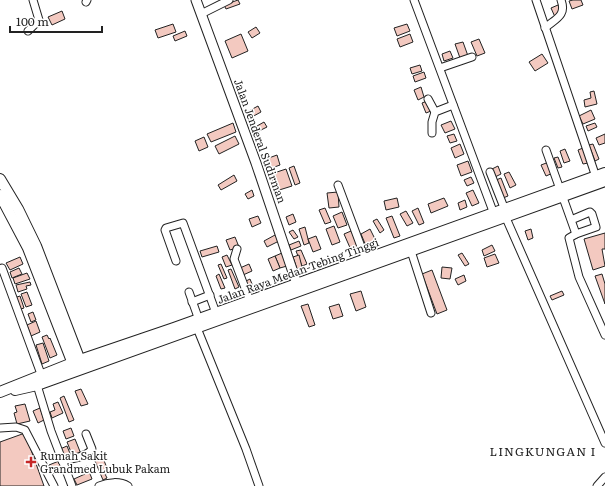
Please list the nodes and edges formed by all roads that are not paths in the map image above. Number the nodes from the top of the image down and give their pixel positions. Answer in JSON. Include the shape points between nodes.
{"nodes":[{"id":1,"x":33,"y":0,"type":"edge"},
{"id":2,"x":196,"y":0,"type":"edge"},
{"id":3,"x":229,"y":0,"type":"edge"},
{"id":4,"x":414,"y":0,"type":"edge"},
{"id":5,"x":536,"y":0,"type":"edge"},
{"id":6,"x":561,"y":0,"type":"edge"},
{"id":7,"x":201,"y":14,"type":"junction"},
{"id":8,"x":545,"y":28,"type":"junction"},
{"id":9,"x":28,"y":31,"type":"dead end"},
{"id":10,"x":472,"y":57,"type":"dead end"},
{"id":11,"x":440,"y":68,"type":"junction"},
{"id":12,"x":428,"y":99,"type":"dead end"},
{"id":13,"x":453,"y":105,"type":"junction"},
{"id":14,"x":434,"y":112,"type":"junction"},
{"id":15,"x":432,"y":133,"type":"dead end"},
{"id":16,"x":546,"y":150,"type":"dead end"},
{"id":17,"x":490,"y":172,"type":"dead end"},
{"id":18,"x":602,"y":177,"type":"edge"},
{"id":19,"x":0,"y":179,"type":"edge"},
{"id":20,"x":338,"y":185,"type":"dead end"},
{"id":21,"x":562,"y":193,"type":"junction"},
{"id":22,"x":0,"y":195,"type":"edge"},
{"id":23,"x":494,"y":214,"type":"junction"},
{"id":24,"x":505,"y":214,"type":"junction"},
{"id":25,"x":571,"y":220,"type":"junction"},
{"id":26,"x":576,"y":234,"type":"junction"},
{"id":27,"x":426,"y":242,"type":"junction"},
{"id":28,"x":237,"y":250,"type":"dead end"},
{"id":29,"x":411,"y":251,"type":"junction"},
{"id":30,"x":366,"y":260,"type":"junction"},
{"id":31,"x":176,"y":262,"type":"dead end"},
{"id":32,"x":2,"y":268,"type":"dead end"},
{"id":33,"x":298,"y":288,"type":"junction"},
{"id":34,"x":189,"y":292,"type":"dead end"},
{"id":35,"x":210,"y":296,"type":"junction"},
{"id":36,"x":250,"y":301,"type":"junction"},
{"id":37,"x":192,"y":302,"type":"junction"},
{"id":38,"x":216,"y":313,"type":"junction"},
{"id":39,"x":431,"y":313,"type":"dead end"},
{"id":40,"x":198,"y":324,"type":"junction"},
{"id":41,"x":605,"y":335,"type":"edge"},
{"id":42,"x":70,"y":344,"type":"junction"},
{"id":43,"x":99,"y":354,"type":"junction"},
{"id":44,"x":78,"y":366,"type":"junction"},
{"id":45,"x":54,"y":370,"type":"junction"},
{"id":46,"x":41,"y":374,"type":"junction"},
{"id":47,"x":37,"y":385,"type":"junction"},
{"id":48,"x":0,"y":393,"type":"edge"},
{"id":49,"x":0,"y":428,"type":"edge"},
{"id":50,"x":86,"y":434,"type":"dead end"},
{"id":51,"x":605,"y":444,"type":"edge"},
{"id":52,"x":62,"y":461,"type":"junction"},
{"id":53,"x":605,"y":477,"type":"edge"},
{"id":54,"x":114,"y":484,"type":"edge"},
{"id":55,"x":54,"y":486,"type":"edge"},
{"id":56,"x":72,"y":486,"type":"edge"},
{"id":57,"x":99,"y":486,"type":"edge"},
{"id":58,"x":128,"y":486,"type":"edge"},
{"id":59,"x":259,"y":486,"type":"edge"},
{"id":60,"x":597,"y":486,"type":"edge"}],
"edges":[{"from":1,"to":9,"type":"street","via":[[39,20]]},
{"from":2,"to":7,"type":"main road","name":"Jalan Jenderal Sudirman"},
{"from":3,"to":7,"type":"street"},
{"from":4,"to":11,"type":"street"},
{"from":5,"to":8,"type":"street"},
{"from":6,"to":8,"type":"street","via":[[564,9],[562,14]]},
{"from":7,"to":33,"type":"main road","name":"Jalan Jenderal Sudirman","via":[[256,163]]},
{"from":8,"to":18,"type":"street"},
{"from":10,"to":11,"type":"street"},
{"from":11,"to":13,"type":"street"},
{"from":12,"to":14,"type":"street"},
{"from":13,"to":14,"type":"street"},
{"from":13,"to":23,"type":"street"},
{"from":14,"to":15,"type":"street"},
{"from":16,"to":21,"type":"street"},
{"from":17,"to":24,"type":"street"},
{"from":18,"to":21,"type":"highway","name":"Jalan Raya Medan-Tebing Tinggi"},
{"from":19,"to":42,"type":"highway","via":[[36,246]]},
{"from":20,"to":30,"type":"street"},
{"from":21,"to":24,"type":"highway","name":"Jalan Raya Medan-Tebing Tinggi"},
{"from":21,"to":25,"type":"street"},
{"from":22,"to":42,"type":"highway","via":[[28,248]]},
{"from":23,"to":24,"type":"highway","name":"Jalan Raya Medan-Tebing Tinggi"},
{"from":23,"to":27,"type":"highway","name":"Jalan Raya Medan-Tebing Tinggi"},
{"from":24,"to":27,"type":"highway","name":"Jalan Raya Medan-Tebing Tinggi"},
{"from":24,"to":51,"type":"street"},
{"from":25,"to":26,"type":"street"},
{"from":25,"to":26,"type":"street","via":[[590,212],[596,225],[595,228]]},
{"from":26,"to":41,"type":"street","via":[[569,238],[579,277]]},
{"from":27,"to":29,"type":"highway","name":"Jalan Raya Medan-Tebing Tinggi"},
{"from":27,"to":30,"type":"highway","name":"Jalan Raya Medan-Tebing Tinggi"},
{"from":28,"to":36,"type":"street","via":[[234,259]]},
{"from":29,"to":33,"type":"highway","name":"Jalan Raya Medan-Tebing Tinggi"},
{"from":29,"to":39,"type":"street"},
{"from":30,"to":33,"type":"highway","name":"Jalan Raya Medan-Tebing Tinggi"},
{"from":31,"to":35,"type":"street","via":[[165,230],[183,223]]},
{"from":32,"to":46,"type":"street"},
{"from":33,"to":36,"type":"highway","name":"Jalan Raya Medan-Tebing Tinggi"},
{"from":33,"to":40,"type":"highway","name":"Jalan Raya Medan-Tebing Tinggi"},
{"from":34,"to":37,"type":"street"},
{"from":35,"to":37,"type":"street"},
{"from":35,"to":38,"type":"street"},
{"from":36,"to":38,"type":"highway","name":"Jalan Raya Medan-Tebing Tinggi"},
{"from":37,"to":40,"type":"street"},
{"from":38,"to":40,"type":"highway","name":"Jalan Raya Medan-Tebing Tinggi"},
{"from":40,"to":43,"type":"highway","name":"Jalan Raya Medan-Tebing Tinggi"},
{"from":40,"to":44,"type":"highway","name":"Jalan Raya Medan-Tebing Tinggi"},
{"from":40,"to":59,"type":"street"},
{"from":42,"to":43,"type":"highway"},
{"from":42,"to":44,"type":"highway"},
{"from":42,"to":45,"type":"highway"},
{"from":43,"to":44,"type":"highway","name":"Jalan Raya Medan-Tebing Tinggi"},
{"from":44,"to":45,"type":"highway","name":"Jalan Raya Medan-Tebing Tinggi"},
{"from":44,"to":47,"type":"highway","name":"Jalan Raya Medan-Tebing Tinggi"},
{"from":45,"to":46,"type":"highway","name":"Jalan Raya Medan-Tebing Tinggi"},
{"from":46,"to":48,"type":"highway","name":"Jalan Raya Medan-Tebing Tinggi"},
{"from":47,"to":48,"type":"highway","name":"Jalan Raya Medan-Tebing Tinggi"},
{"from":47,"to":52,"type":"street"},
{"from":49,"to":55,"type":"street","via":[[16,426],[25,430]]},
{"from":50,"to":52,"type":"street","via":[[91,451]]},
{"from":52,"to":56,"type":"street"},
{"from":53,"to":60,"type":"street"},
{"from":54,"to":57,"type":"street"},
{"from":54,"to":58,"type":"street","via":[[122,483]]}]}
